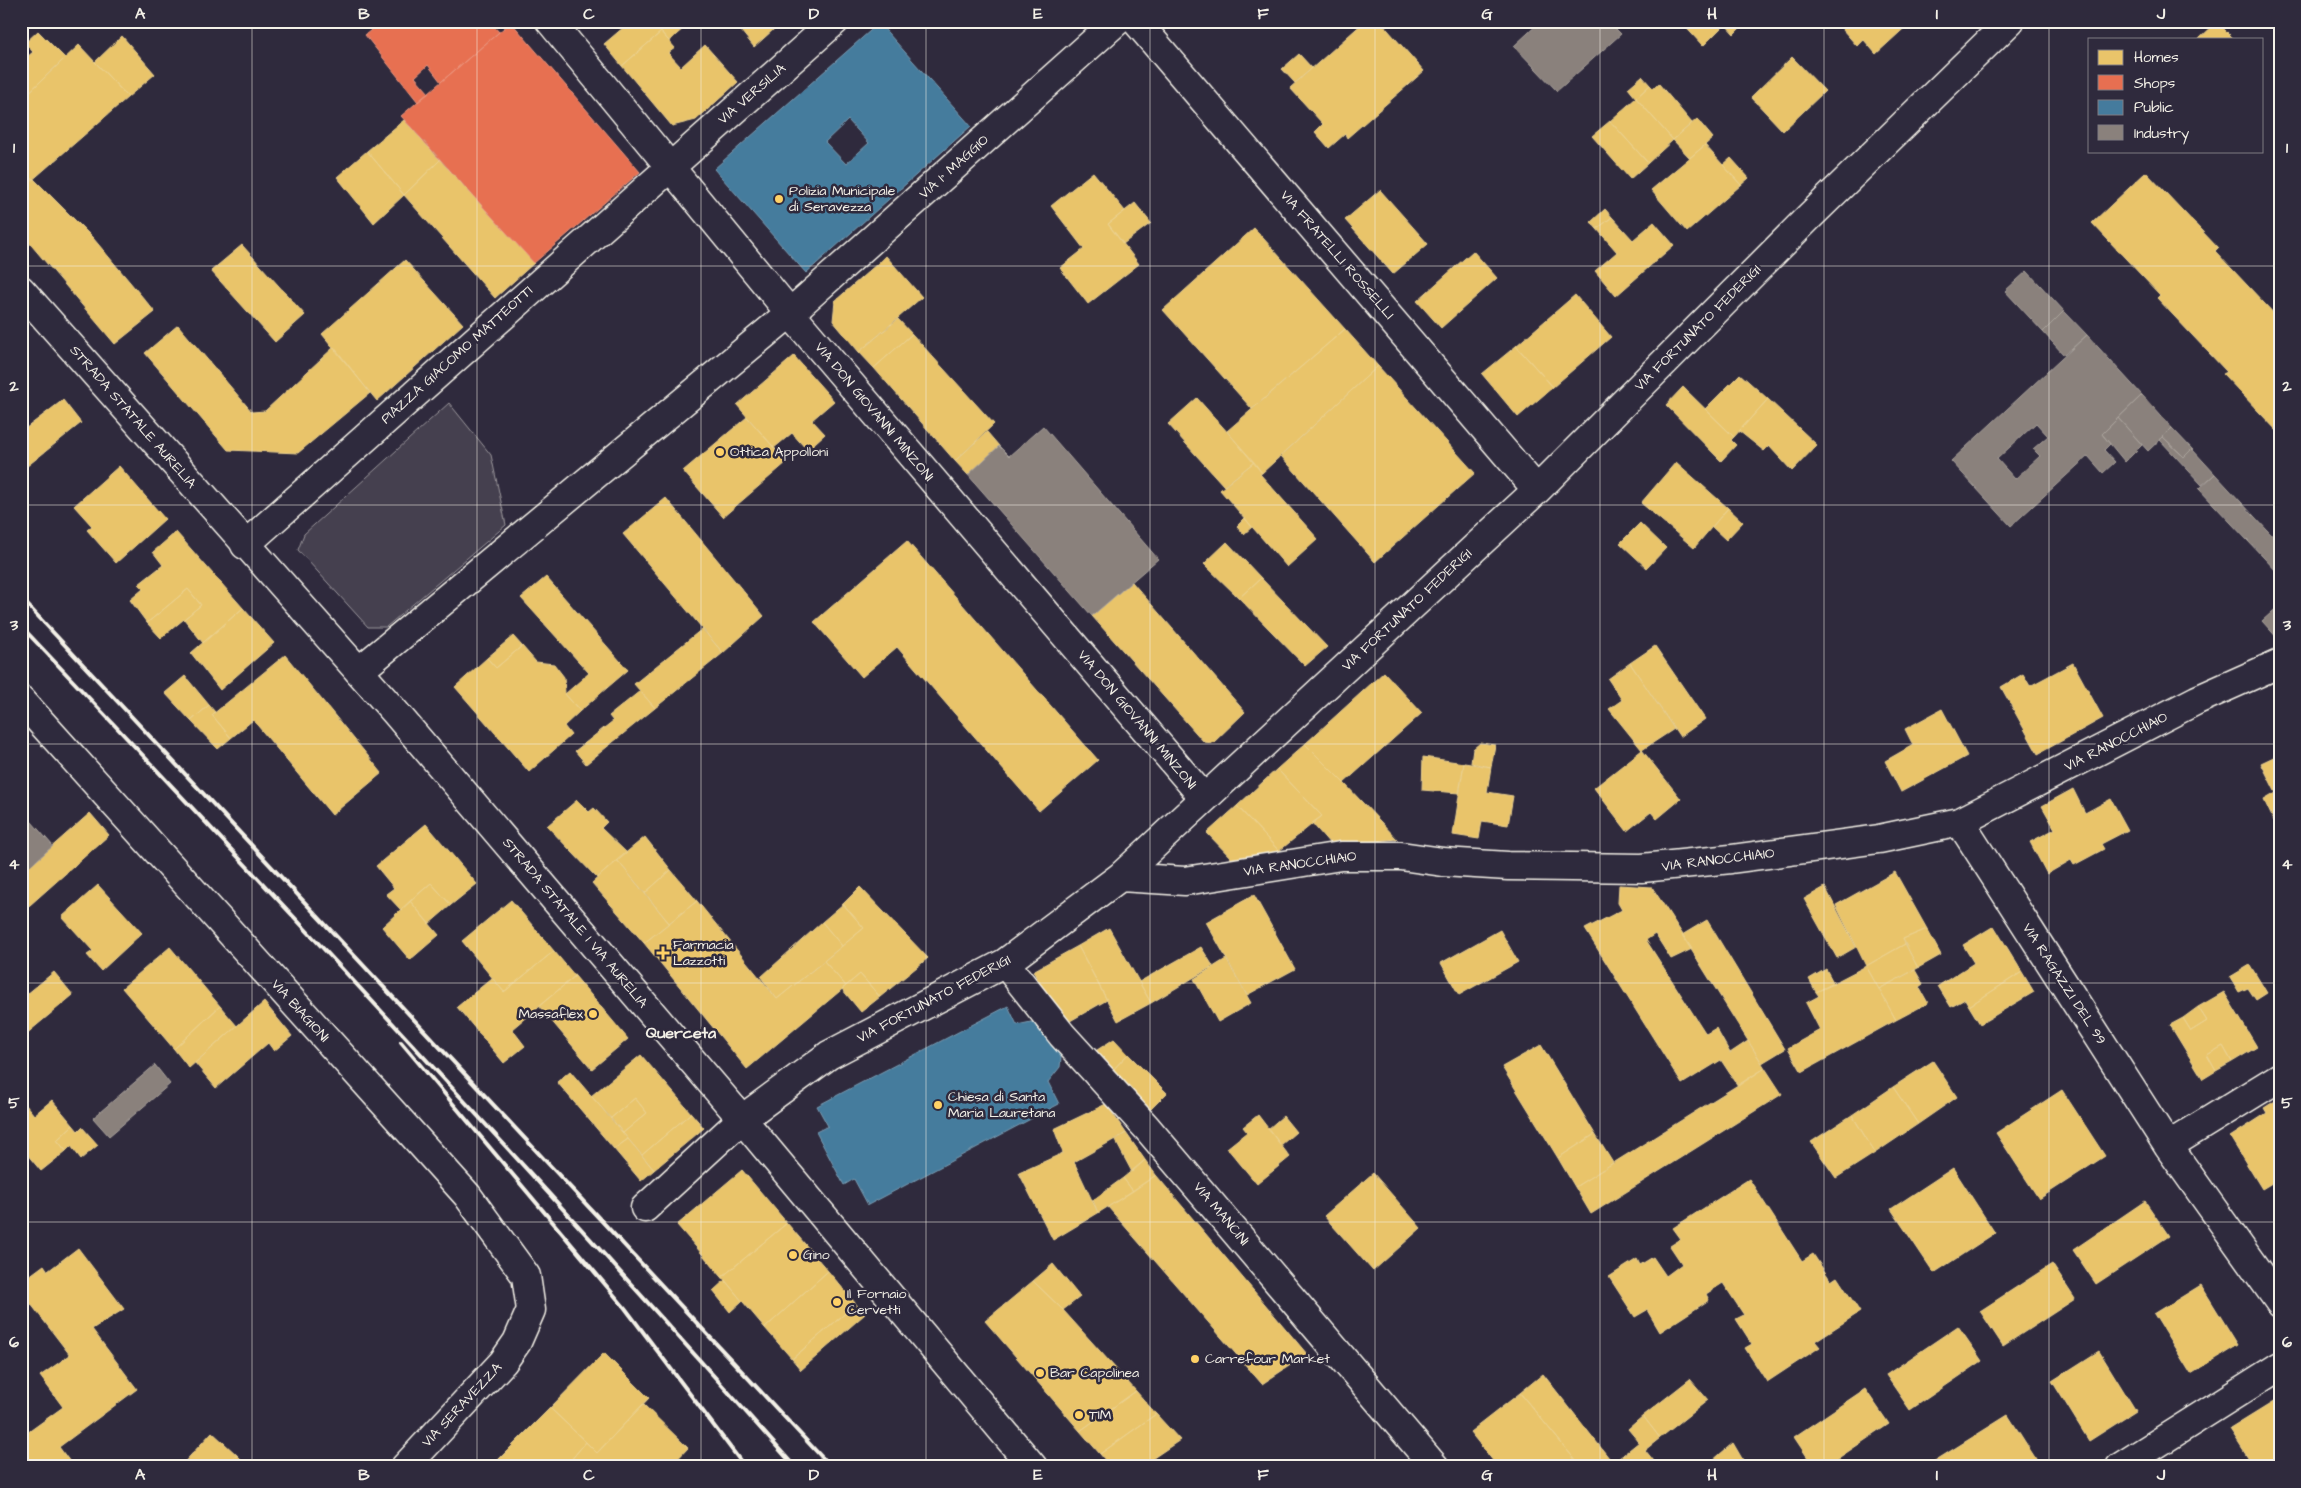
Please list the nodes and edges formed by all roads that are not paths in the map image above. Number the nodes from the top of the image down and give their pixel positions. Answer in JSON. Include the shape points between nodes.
{"nodes":[{"id":1,"x":550,"y":21,"type":"edge"},
{"id":2,"x":835,"y":21,"type":"edge"},
{"id":3,"x":1118,"y":21,"type":"edge"},
{"id":4,"x":1136,"y":21,"type":"edge"},
{"id":5,"x":2010,"y":21,"type":"edge"},
{"id":6,"x":670,"y":166,"type":"junction"},
{"id":7,"x":21,"y":290,"type":"edge"},
{"id":8,"x":790,"y":313,"type":"junction"},
{"id":9,"x":1537,"y":490,"type":"junction"},
{"id":10,"x":245,"y":545,"type":"junction"},
{"id":11,"x":2280,"y":663,"type":"edge"},
{"id":12,"x":360,"y":671,"type":"junction"},
{"id":13,"x":21,"y":700,"type":"edge"},
{"id":14,"x":1204,"y":798,"type":"junction"},
{"id":15,"x":1960,"y":822,"type":"junction"},
{"id":16,"x":1120,"y":877,"type":"junction"},
{"id":17,"x":1005,"y":963,"type":"junction"},
{"id":18,"x":2280,"y":1077,"type":"edge"},
{"id":19,"x":742,"y":1119,"type":"junction"},
{"id":20,"x":2168,"y":1146,"type":"junction"},
{"id":21,"x":645,"y":1208,"type":"dead end"},
{"id":22,"x":2280,"y":1303,"type":"edge"},
{"id":23,"x":517,"y":1342,"type":"joint"},
{"id":24,"x":2280,"y":1366,"type":"edge"},
{"id":25,"x":405,"y":1467,"type":"edge"},
{"id":26,"x":1033,"y":1467,"type":"edge"},
{"id":27,"x":1435,"y":1467,"type":"edge"},
{"id":28,"x":2120,"y":1467,"type":"edge"}],
"edges":[{"from":1,"to":6,"type":"street","name":"VIA DON GIOVANNI MINZONI"},
{"from":2,"to":6,"type":"street","name":"VIA VERSILIA"},
{"from":3,"to":8,"type":"street","name":"VIA I° MAGGIO"},
{"from":4,"to":9,"type":"street","name":"VIA FRATELLI ROSSELLI"},
{"from":5,"to":9,"type":"street","name":"VIA FORTUNATO FEDERIGI"},
{"from":6,"to":8,"type":"street","name":"VIA DON GIOVANNI MINZONI"},
{"from":6,"to":10,"type":"street","name":"PIAZZA GIACOMO MATTEOTTI"},
{"from":7,"to":10,"type":"street","name":"STRADA STATALE AURELIA"},
{"from":8,"to":12,"type":"street"},
{"from":8,"to":14,"type":"street","name":"VIA DON GIOVANNI MINZONI"},
{"from":9,"to":14,"type":"street","name":"VIA FORTUNATO FEDERIGI"},
{"from":10,"to":12,"type":"street","name":"STRADA STATALE 1 VIA AURELIA"},
{"from":11,"to":15,"type":"street","name":"VIA RANOCCHIAIO","via":[[2197,700]]},
{"from":12,"to":19,"type":"street","name":"STRADA STATALE 1 VIA AURELIA"},
{"from":13,"to":23,"type":"street","name":"VIA BIAGIONI","via":[[466,1196],[526,1276],[531,1310]]},
{"from":14,"to":16,"type":"street","name":"VIA FORTUNATO FEDERIGI"},
{"from":15,"to":16,"type":"street","name":"VIA RANOCCHIAIO","via":[[1879,839],[1642,868],[1508,866],[1401,856],[1341,856],[1186,881]]},
{"from":15,"to":20,"type":"street","name":"VIA RAGAZZI DEL 99"},
{"from":16,"to":17,"type":"street","name":"VIA FORTUNATO FEDERIGI"},
{"from":17,"to":19,"type":"street","name":"VIA FORTUNATO FEDERIGI","via":[[829,1055]]},
{"from":17,"to":27,"type":"street","name":"VIA MANCINI","via":[[1062,1035],[1147,1128]]},
{"from":18,"to":20,"type":"street"},
{"from":19,"to":21,"type":"street","name":"VIA FORTUNATO FEDERIGI"},
{"from":19,"to":26,"type":"street","name":"STRADA STATALE 1 VIA AURELIA"},
{"from":20,"to":22,"type":"street","name":"VIA RAGAZZI DEL 99"},
{"from":23,"to":25,"type":"street","name":"VIA SERAVEZZA","via":[[503,1362]]},
{"from":24,"to":28,"type":"street"}]}
